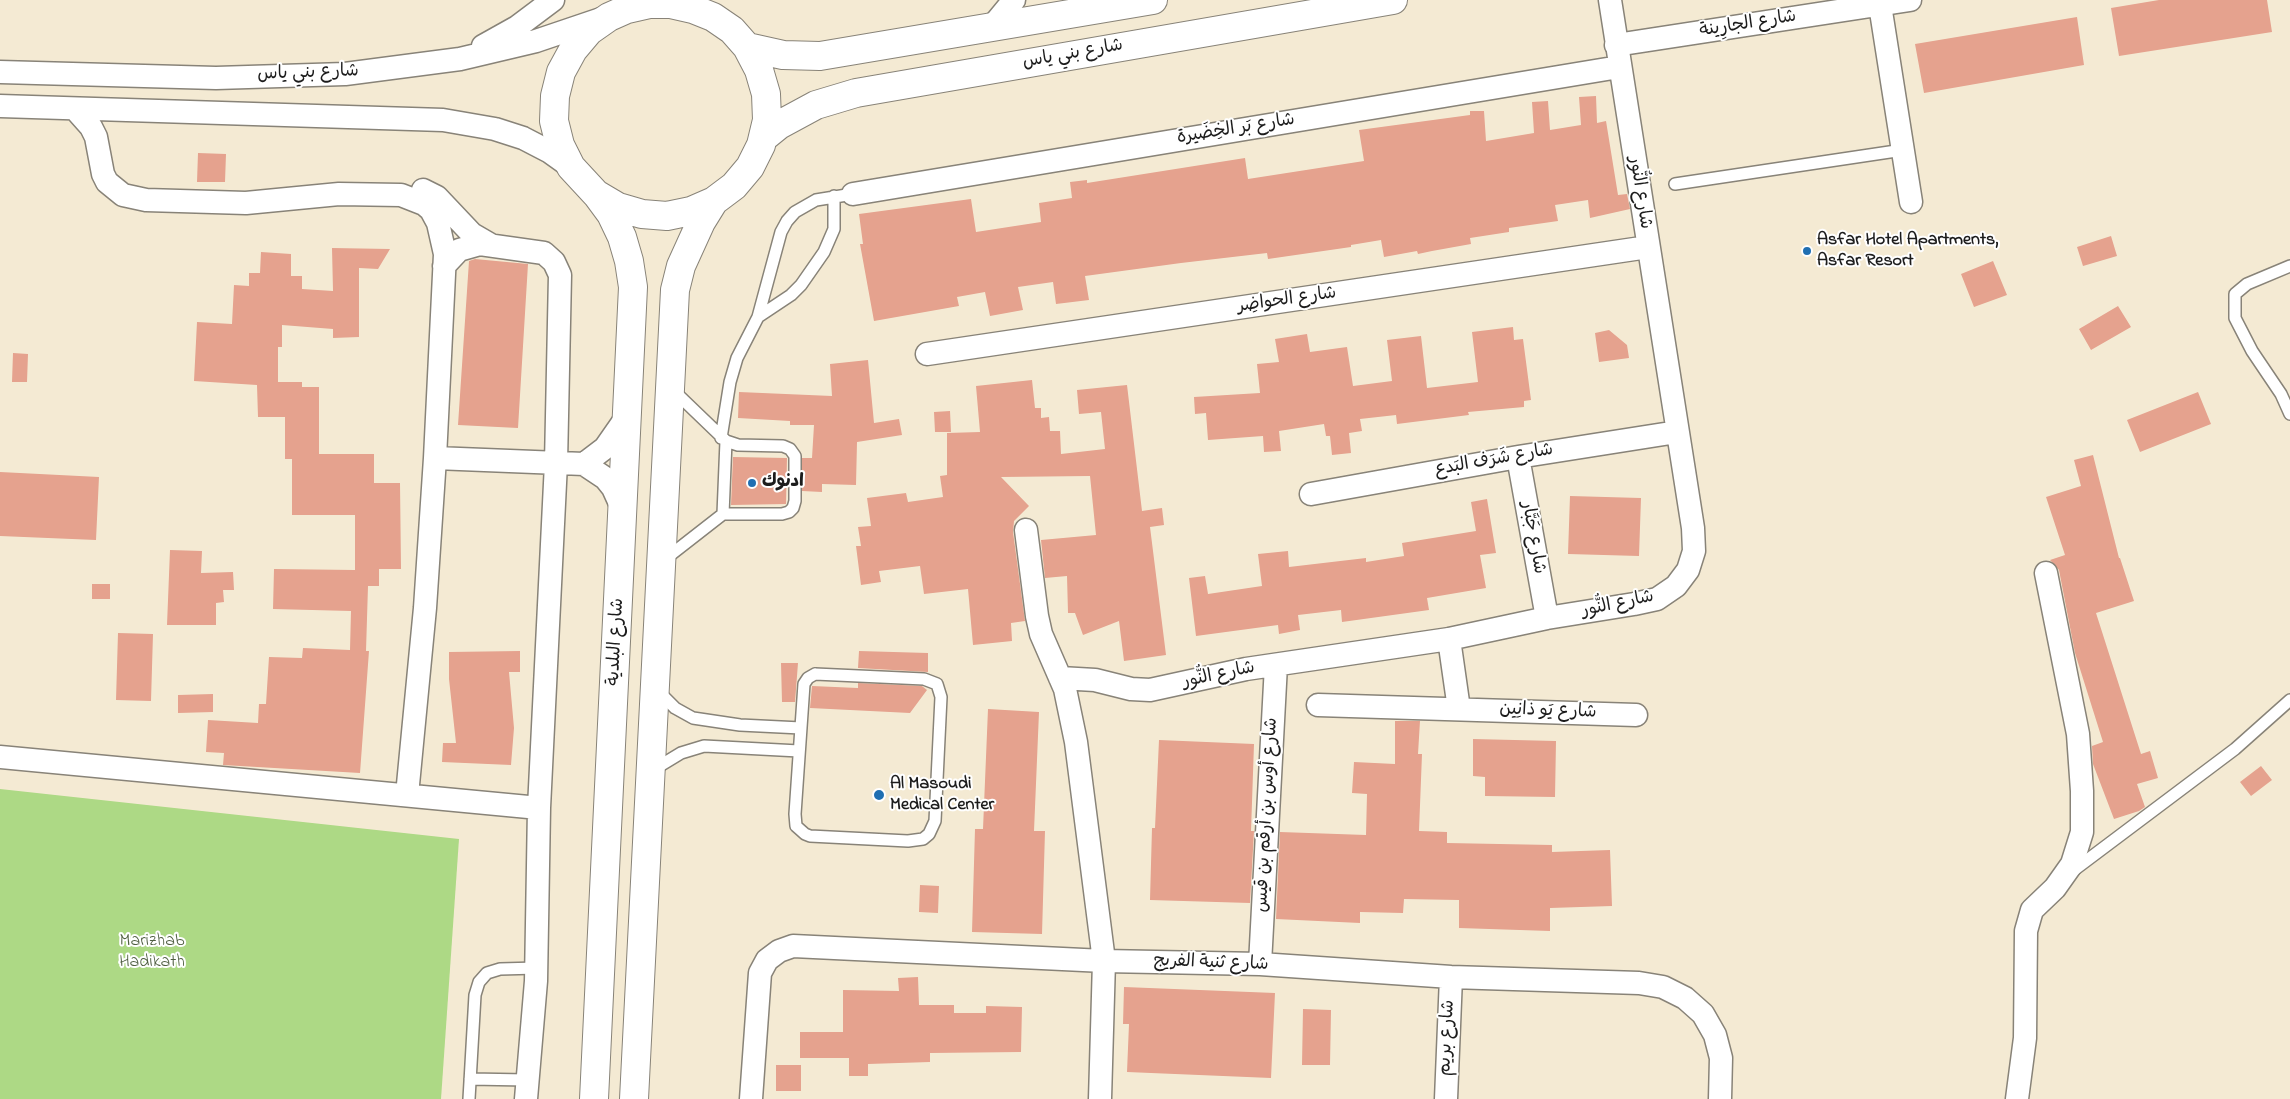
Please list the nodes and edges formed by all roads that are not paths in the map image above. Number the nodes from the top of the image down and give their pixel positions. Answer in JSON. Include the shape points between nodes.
{"nodes":[{"id":1,"x":553,"y":0,"type":"edge"},
{"id":2,"x":1014,"y":0,"type":"edge"},
{"id":3,"x":1153,"y":0,"type":"edge"},
{"id":4,"x":1393,"y":0,"type":"edge"},
{"id":5,"x":1910,"y":0,"type":"edge"},
{"id":6,"x":1608,"y":1,"type":"edge"},
{"id":7,"x":1099,"y":4,"type":"edge"},
{"id":8,"x":1880,"y":5,"type":"junction"},
{"id":9,"x":623,"y":9,"type":"edge"},
{"id":10,"x":709,"y":9,"type":"edge"},
{"id":11,"x":991,"y":28,"type":"junction"},
{"id":12,"x":1616,"y":45,"type":"junction"},
{"id":13,"x":747,"y":47,"type":"junction"},
{"id":14,"x":460,"y":59,"type":"junction"},
{"id":15,"x":1619,"y":67,"type":"junction"},
{"id":16,"x":0,"y":72,"type":"edge"},
{"id":17,"x":0,"y":106,"type":"edge"},
{"id":18,"x":75,"y":109,"type":"junction"},
{"id":19,"x":126,"y":110,"type":"junction"},
{"id":20,"x":763,"y":138,"type":"junction"},
{"id":21,"x":100,"y":148,"type":"junction"},
{"id":22,"x":1903,"y":150,"type":"junction"},
{"id":23,"x":571,"y":167,"type":"junction"},
{"id":24,"x":1675,"y":184,"type":"dead end"},
{"id":25,"x":365,"y":193,"type":"junction"},
{"id":26,"x":596,"y":194,"type":"junction"},
{"id":27,"x":844,"y":195,"type":"junction"},
{"id":28,"x":714,"y":201,"type":"junction"},
{"id":29,"x":1911,"y":202,"type":"dead end"},
{"id":30,"x":491,"y":245,"type":"junction"},
{"id":31,"x":1648,"y":247,"type":"junction"},
{"id":32,"x":444,"y":266,"type":"junction"},
{"id":33,"x":2290,"y":266,"type":"edge"},
{"id":34,"x":758,"y":317,"type":"junction"},
{"id":35,"x":927,"y":354,"type":"dead end"},
{"id":36,"x":669,"y":386,"type":"junction"},
{"id":37,"x":2290,"y":414,"type":"edge"},
{"id":38,"x":628,"y":415,"type":"junction"},
{"id":39,"x":1677,"y":432,"type":"junction"},
{"id":40,"x":724,"y":440,"type":"junction"},
{"id":41,"x":1518,"y":457,"type":"junction"},
{"id":42,"x":435,"y":458,"type":"junction"},
{"id":43,"x":556,"y":463,"type":"junction"},
{"id":44,"x":584,"y":464,"type":"junction"},
{"id":45,"x":1311,"y":494,"type":"dead end"},
{"id":46,"x":623,"y":510,"type":"junction"},
{"id":47,"x":723,"y":514,"type":"junction"},
{"id":48,"x":1026,"y":530,"type":"dead end"},
{"id":49,"x":660,"y":563,"type":"junction"},
{"id":50,"x":2046,"y":573,"type":"dead end"},
{"id":51,"x":1547,"y":618,"type":"junction"},
{"id":52,"x":1449,"y":639,"type":"junction"},
{"id":53,"x":1276,"y":665,"type":"junction"},
{"id":54,"x":1060,"y":678,"type":"junction"},
{"id":55,"x":654,"y":688,"type":"junction"},
{"id":56,"x":2290,"y":700,"type":"edge"},
{"id":57,"x":1318,"y":705,"type":"dead end"},
{"id":58,"x":1459,"y":710,"type":"junction"},
{"id":59,"x":1636,"y":715,"type":"dead end"},
{"id":60,"x":801,"y":728,"type":"junction"},
{"id":61,"x":799,"y":751,"type":"junction"},
{"id":62,"x":0,"y":757,"type":"edge"},
{"id":63,"x":650,"y":772,"type":"junction"},
{"id":64,"x":407,"y":795,"type":"junction"},
{"id":65,"x":539,"y":808,"type":"junction"},
{"id":66,"x":2064,"y":877,"type":"junction"},
{"id":67,"x":1104,"y":961,"type":"junction"},
{"id":68,"x":1260,"y":964,"type":"junction"},
{"id":69,"x":537,"y":968,"type":"junction"},
{"id":70,"x":1451,"y":977,"type":"junction"},
{"id":71,"x":470,"y":1079,"type":"junction"},
{"id":72,"x":527,"y":1090,"type":"edge"},
{"id":73,"x":469,"y":1099,"type":"edge"},
{"id":74,"x":594,"y":1099,"type":"edge"},
{"id":75,"x":634,"y":1099,"type":"edge"},
{"id":76,"x":751,"y":1099,"type":"edge"},
{"id":77,"x":1100,"y":1099,"type":"edge"},
{"id":78,"x":1446,"y":1099,"type":"edge"},
{"id":79,"x":1720,"y":1099,"type":"edge"},
{"id":80,"x":2017,"y":1099,"type":"edge"}],
"edges":[{"from":1,"to":14,"type":"street","via":[[517,27]]},
{"from":2,"to":11,"type":"street"},
{"from":3,"to":7,"type":"main road"},
{"from":4,"to":20,"type":"main road","name":"شارع بني ياس","via":[[856,93],[816,105],[779,125]]},
{"from":5,"to":8,"type":"street","name":"شارع الجارِينة"},
{"from":6,"to":12,"type":"street","name":"شارع النُّور"},
{"from":7,"to":11,"type":"main road"},
{"from":8,"to":12,"type":"street","name":"شارع الجارِينة"},
{"from":8,"to":22,"type":"street"},
{"from":9,"to":10,"type":"main road","via":[[671,4]]},
{"from":9,"to":14,"type":"street","name":"شارع بني ياس","via":[[536,41]]},
{"from":9,"to":23,"type":"main road","via":[[589,31],[561,72],[554,121],[560,145]]},
{"from":10,"to":13,"type":"main road"},
{"from":11,"to":13,"type":"main road","via":[[820,56],[783,55]]},
{"from":12,"to":15,"type":"street","name":"شارع النُّور"},
{"from":13,"to":20,"type":"main road","via":[[759,70],[766,94],[767,120]]},
{"from":14,"to":16,"type":"street","name":"شارع بني ياس","via":[[344,74],[216,78]]},
{"from":15,"to":27,"type":"street","name":"شارع بَر الخِضَيرة"},
{"from":15,"to":31,"type":"street","name":"شارع النُّور"},
{"from":17,"to":18,"type":"street"},
{"from":18,"to":19,"type":"street"},
{"from":18,"to":21,"type":"street","via":[[90,127]]},
{"from":19,"to":21,"type":"street","via":[[110,127]]},
{"from":19,"to":23,"type":"street","via":[[466,122],[523,138]]},
{"from":20,"to":28,"type":"main road","via":[[750,167],[734,186]]},
{"from":21,"to":25,"type":"street","via":[[103,174],[114,189],[123,195],[146,200],[246,203]]},
{"from":22,"to":24,"type":"lane"},
{"from":22,"to":29,"type":"street"},
{"from":23,"to":26,"type":"main road"},
{"from":25,"to":30,"type":"street","via":[[388,185],[406,185],[425,191],[444,203],[472,234]]},
{"from":25,"to":32,"type":"street","via":[[413,198],[431,210],[442,233]]},
{"from":26,"to":28,"type":"main road","via":[[618,207],[667,216],[691,211]]},
{"from":26,"to":38,"type":"main road","name":"شارع البلدية","via":[[611,214],[629,262],[633,287]]},
{"from":27,"to":34,"type":"lane","via":[[824,252],[796,290]]},
{"from":27,"to":34,"type":"lane","via":[[805,205],[787,221],[781,232]]},
{"from":28,"to":36,"type":"main road","via":[[689,244],[677,282],[672,314]]},
{"from":30,"to":32,"type":"street","via":[[464,248],[450,256]]},
{"from":30,"to":43,"type":"street","via":[[544,253],[560,274]]},
{"from":31,"to":35,"type":"street","name":"شارع الحواضِر"},
{"from":31,"to":39,"type":"street","name":"شارع النُّور"},
{"from":32,"to":42,"type":"street"},
{"from":33,"to":37,"type":"lane","via":[[2247,284],[2235,294],[2235,318]]},
{"from":34,"to":40,"type":"lane","via":[[737,358],[730,382]]},
{"from":36,"to":40,"type":"lane"},
{"from":36,"to":49,"type":"main road"},
{"from":38,"to":44,"type":"street","via":[[605,448]]},
{"from":38,"to":46,"type":"main road","name":"شارع البلدية"},
{"from":39,"to":41,"type":"street","name":"شارع شَرَف البَدع"},
{"from":39,"to":51,"type":"street","name":"شارع النُّور","via":[[1693,528],[1694,551],[1688,570],[1676,586],[1657,599]]},
{"from":40,"to":47,"type":"lane"},
{"from":40,"to":47,"type":"lane","via":[[738,445],[790,449],[795,456],[795,501],[793,508],[782,514]]},
{"from":41,"to":45,"type":"street","name":"شارع شَرَف البَدع"},
{"from":41,"to":51,"type":"street","name":"شارع جَبَّار"},
{"from":42,"to":43,"type":"street"},
{"from":42,"to":64,"type":"street"},
{"from":43,"to":44,"type":"street"},
{"from":43,"to":65,"type":"street"},
{"from":44,"to":46,"type":"street","via":[[605,478]]},
{"from":46,"to":74,"type":"main road","name":"شارع البلدية"},
{"from":47,"to":49,"type":"lane"},
{"from":48,"to":54,"type":"street","via":[[1041,634]]},
{"from":49,"to":55,"type":"main road"},
{"from":50,"to":66,"type":"street","via":[[2073,701],[2082,782],[2082,832],[2078,849]]},
{"from":51,"to":52,"type":"street","name":"شارع النُّور"},
{"from":52,"to":53,"type":"street","name":"شارع النُّور"},
{"from":52,"to":58,"type":"street"},
{"from":53,"to":54,"type":"street","name":"شارع النُّور","via":[[1150,690],[1095,680]]},
{"from":53,"to":68,"type":"street","name":"شارع أوس بن أرقم بن قيس"},
{"from":54,"to":67,"type":"street","via":[[1070,707],[1076,742]]},
{"from":55,"to":60,"type":"lane","via":[[675,708],[693,718],[740,725]]},
{"from":55,"to":63,"type":"main road"},
{"from":56,"to":66,"type":"lane","via":[[2235,749]]},
{"from":57,"to":58,"type":"street","name":"شارع يَو ذانِين"},
{"from":58,"to":59,"type":"street","name":"شارع يَو ذانِين"},
{"from":60,"to":61,"type":"lane"},
{"from":60,"to":61,"type":"lane","via":[[804,684],[815,674],[924,679],[937,684],[941,697],[936,821],[933,828],[923,839],[916,841],[805,834],[794,820]]},
{"from":61,"to":63,"type":"lane","via":[[704,746],[681,753]]},
{"from":62,"to":64,"type":"street"},
{"from":63,"to":75,"type":"main road"},
{"from":64,"to":65,"type":"street"},
{"from":65,"to":69,"type":"street"},
{"from":66,"to":80,"type":"street","via":[[2032,910],[2026,931],[2025,1038]]},
{"from":67,"to":68,"type":"street","name":"شارع ثنية الفريج"},
{"from":67,"to":76,"type":"street","name":"شارع ثنية الفريج","via":[[808,946],[779,950],[767,960],[760,974]]},
{"from":67,"to":77,"type":"street"},
{"from":68,"to":70,"type":"street","name":"شارع ثنية الفريج"},
{"from":69,"to":71,"type":"lane","via":[[500,968],[479,982],[475,995]]},
{"from":69,"to":72,"type":"street"},
{"from":70,"to":78,"type":"street","name":"شارع بريم"},
{"from":70,"to":79,"type":"street","name":"شارع ثنية الفريج","via":[[1640,984],[1663,988],[1685,998],[1715,1035],[1722,1058]]},
{"from":71,"to":72,"type":"lane"},
{"from":71,"to":73,"type":"lane"}]}
